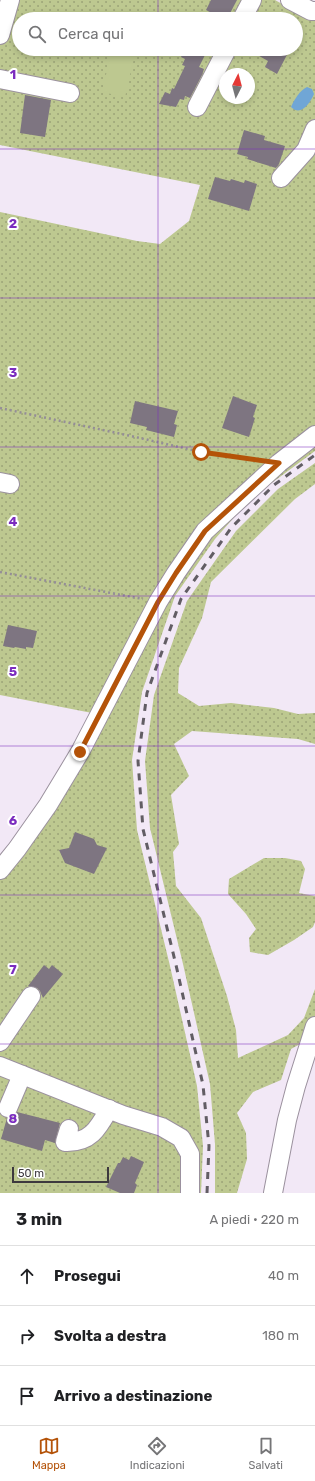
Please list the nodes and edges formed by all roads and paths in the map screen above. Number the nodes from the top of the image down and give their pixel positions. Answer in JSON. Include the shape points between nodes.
{"nodes":[{"id":1,"x":10,"y":0,"type":"edge"},
{"id":2,"x":252,"y":0,"type":"edge"},
{"id":3,"x":290,"y":0,"type":"edge"},
{"id":4,"x":315,"y":11,"type":"edge"},
{"id":5,"x":246,"y":12,"type":"edge"},
{"id":6,"x":0,"y":35,"type":"edge"},
{"id":7,"x":223,"y":56,"type":"edge"},
{"id":8,"x":0,"y":79,"type":"edge"},
{"id":9,"x":70,"y":93,"type":"dead end"},
{"id":10,"x":197,"y":107,"type":"dead end"},
{"id":11,"x":315,"y":129,"type":"edge"},
{"id":12,"x":281,"y":178,"type":"dead end"},
{"id":13,"x":0,"y":408,"type":"edge"},
{"id":14,"x":315,"y":435,"type":"edge"},
{"id":15,"x":279,"y":463,"type":"junction"},
{"id":16,"x":0,"y":572,"type":"edge"},
{"id":17,"x":158,"y":602,"type":"junction"},
{"id":18,"x":0,"y":870,"type":"edge"},
{"id":19,"x":31,"y":996,"type":"dead end"},
{"id":20,"x":315,"y":1026,"type":"edge"},
{"id":21,"x":0,"y":1042,"type":"edge"},
{"id":22,"x":0,"y":1066,"type":"edge"},
{"id":23,"x":22,"y":1075,"type":"junction"},
{"id":24,"x":8,"y":1108,"type":"dead end"},
{"id":25,"x":109,"y":1109,"type":"junction"},
{"id":26,"x":68,"y":1129,"type":"dead end"},
{"id":27,"x":190,"y":1193,"type":"edge"},
{"id":28,"x":273,"y":1193,"type":"edge"}],
"edges":[{"from":1,"to":6,"type":"street"},
{"from":2,"to":5,"type":"street"},
{"from":3,"to":4,"type":"street"},
{"from":7,"to":10,"type":"street"},
{"from":8,"to":9,"type":"street"},
{"from":11,"to":12,"type":"street","via":[[306,150]]},
{"from":13,"to":15,"type":"path","via":[[201,452]]},
{"from":14,"to":15,"type":"street"},
{"from":15,"to":17,"type":"street","via":[[205,531]]},
{"from":16,"to":17,"type":"path"},
{"from":17,"to":18,"type":"street","via":[[80,752],[48,805]]},
{"from":19,"to":21,"type":"street"},
{"from":20,"to":28,"type":"street","via":[[287,1120]]},
{"from":22,"to":23,"type":"street"},
{"from":23,"to":24,"type":"street"},
{"from":23,"to":25,"type":"street"},
{"from":25,"to":26,"type":"street","via":[[100,1125],[88,1137],[76,1142],[65,1142]]},
{"from":25,"to":27,"type":"street","via":[[162,1127],[181,1138],[190,1154]]}]}
